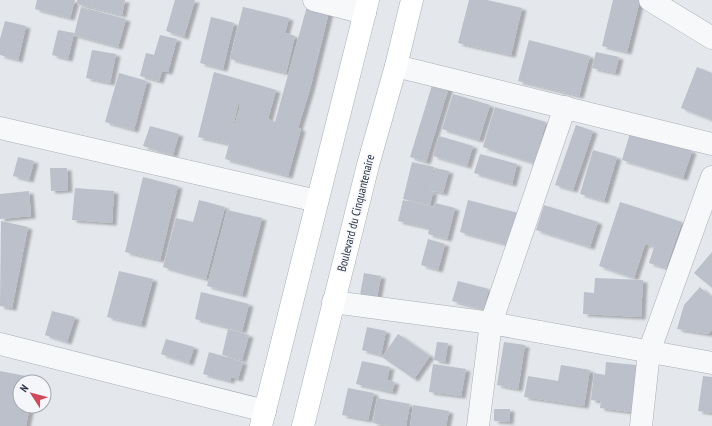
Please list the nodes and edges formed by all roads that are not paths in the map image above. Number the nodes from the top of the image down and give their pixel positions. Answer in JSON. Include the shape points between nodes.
{"nodes":[{"id":1,"x":314,"y":0,"type":"edge"},
{"id":2,"x":412,"y":0,"type":"edge"},
{"id":3,"x":650,"y":0,"type":"edge"},
{"id":4,"x":367,"y":6,"type":"edge"},
{"id":5,"x":712,"y":38,"type":"edge"},
{"id":6,"x":396,"y":66,"type":"junction"},
{"id":7,"x":565,"y":107,"type":"junction"},
{"id":8,"x":0,"y":128,"type":"edge"},
{"id":9,"x":712,"y":144,"type":"edge"},
{"id":10,"x":712,"y":177,"type":"edge"},
{"id":11,"x":317,"y":201,"type":"junction"},
{"id":12,"x":333,"y":302,"type":"junction"},
{"id":13,"x":491,"y":324,"type":"junction"},
{"id":14,"x":0,"y":344,"type":"edge"},
{"id":15,"x":649,"y":352,"type":"junction"},
{"id":16,"x":712,"y":363,"type":"edge"},
{"id":17,"x":263,"y":418,"type":"edge"},
{"id":18,"x":303,"y":426,"type":"edge"},
{"id":19,"x":478,"y":426,"type":"edge"},
{"id":20,"x":641,"y":426,"type":"edge"}],
"edges":[{"from":1,"to":4,"type":"street"},
{"from":2,"to":6,"type":"main road","name":"Boulevard du Cinquantenaire"},
{"from":3,"to":5,"type":"street"},
{"from":4,"to":11,"type":"main road"},
{"from":6,"to":7,"type":"street"},
{"from":6,"to":12,"type":"main road","name":"Boulevard du Cinquantenaire"},
{"from":7,"to":9,"type":"street"},
{"from":7,"to":13,"type":"street"},
{"from":8,"to":11,"type":"street"},
{"from":10,"to":15,"type":"street"},
{"from":11,"to":17,"type":"main road"},
{"from":12,"to":13,"type":"street"},
{"from":12,"to":18,"type":"main road","name":"Boulevard du Cinquantenaire"},
{"from":13,"to":15,"type":"street"},
{"from":13,"to":19,"type":"street"},
{"from":14,"to":17,"type":"street"},
{"from":15,"to":16,"type":"street"},
{"from":15,"to":20,"type":"street"}]}
